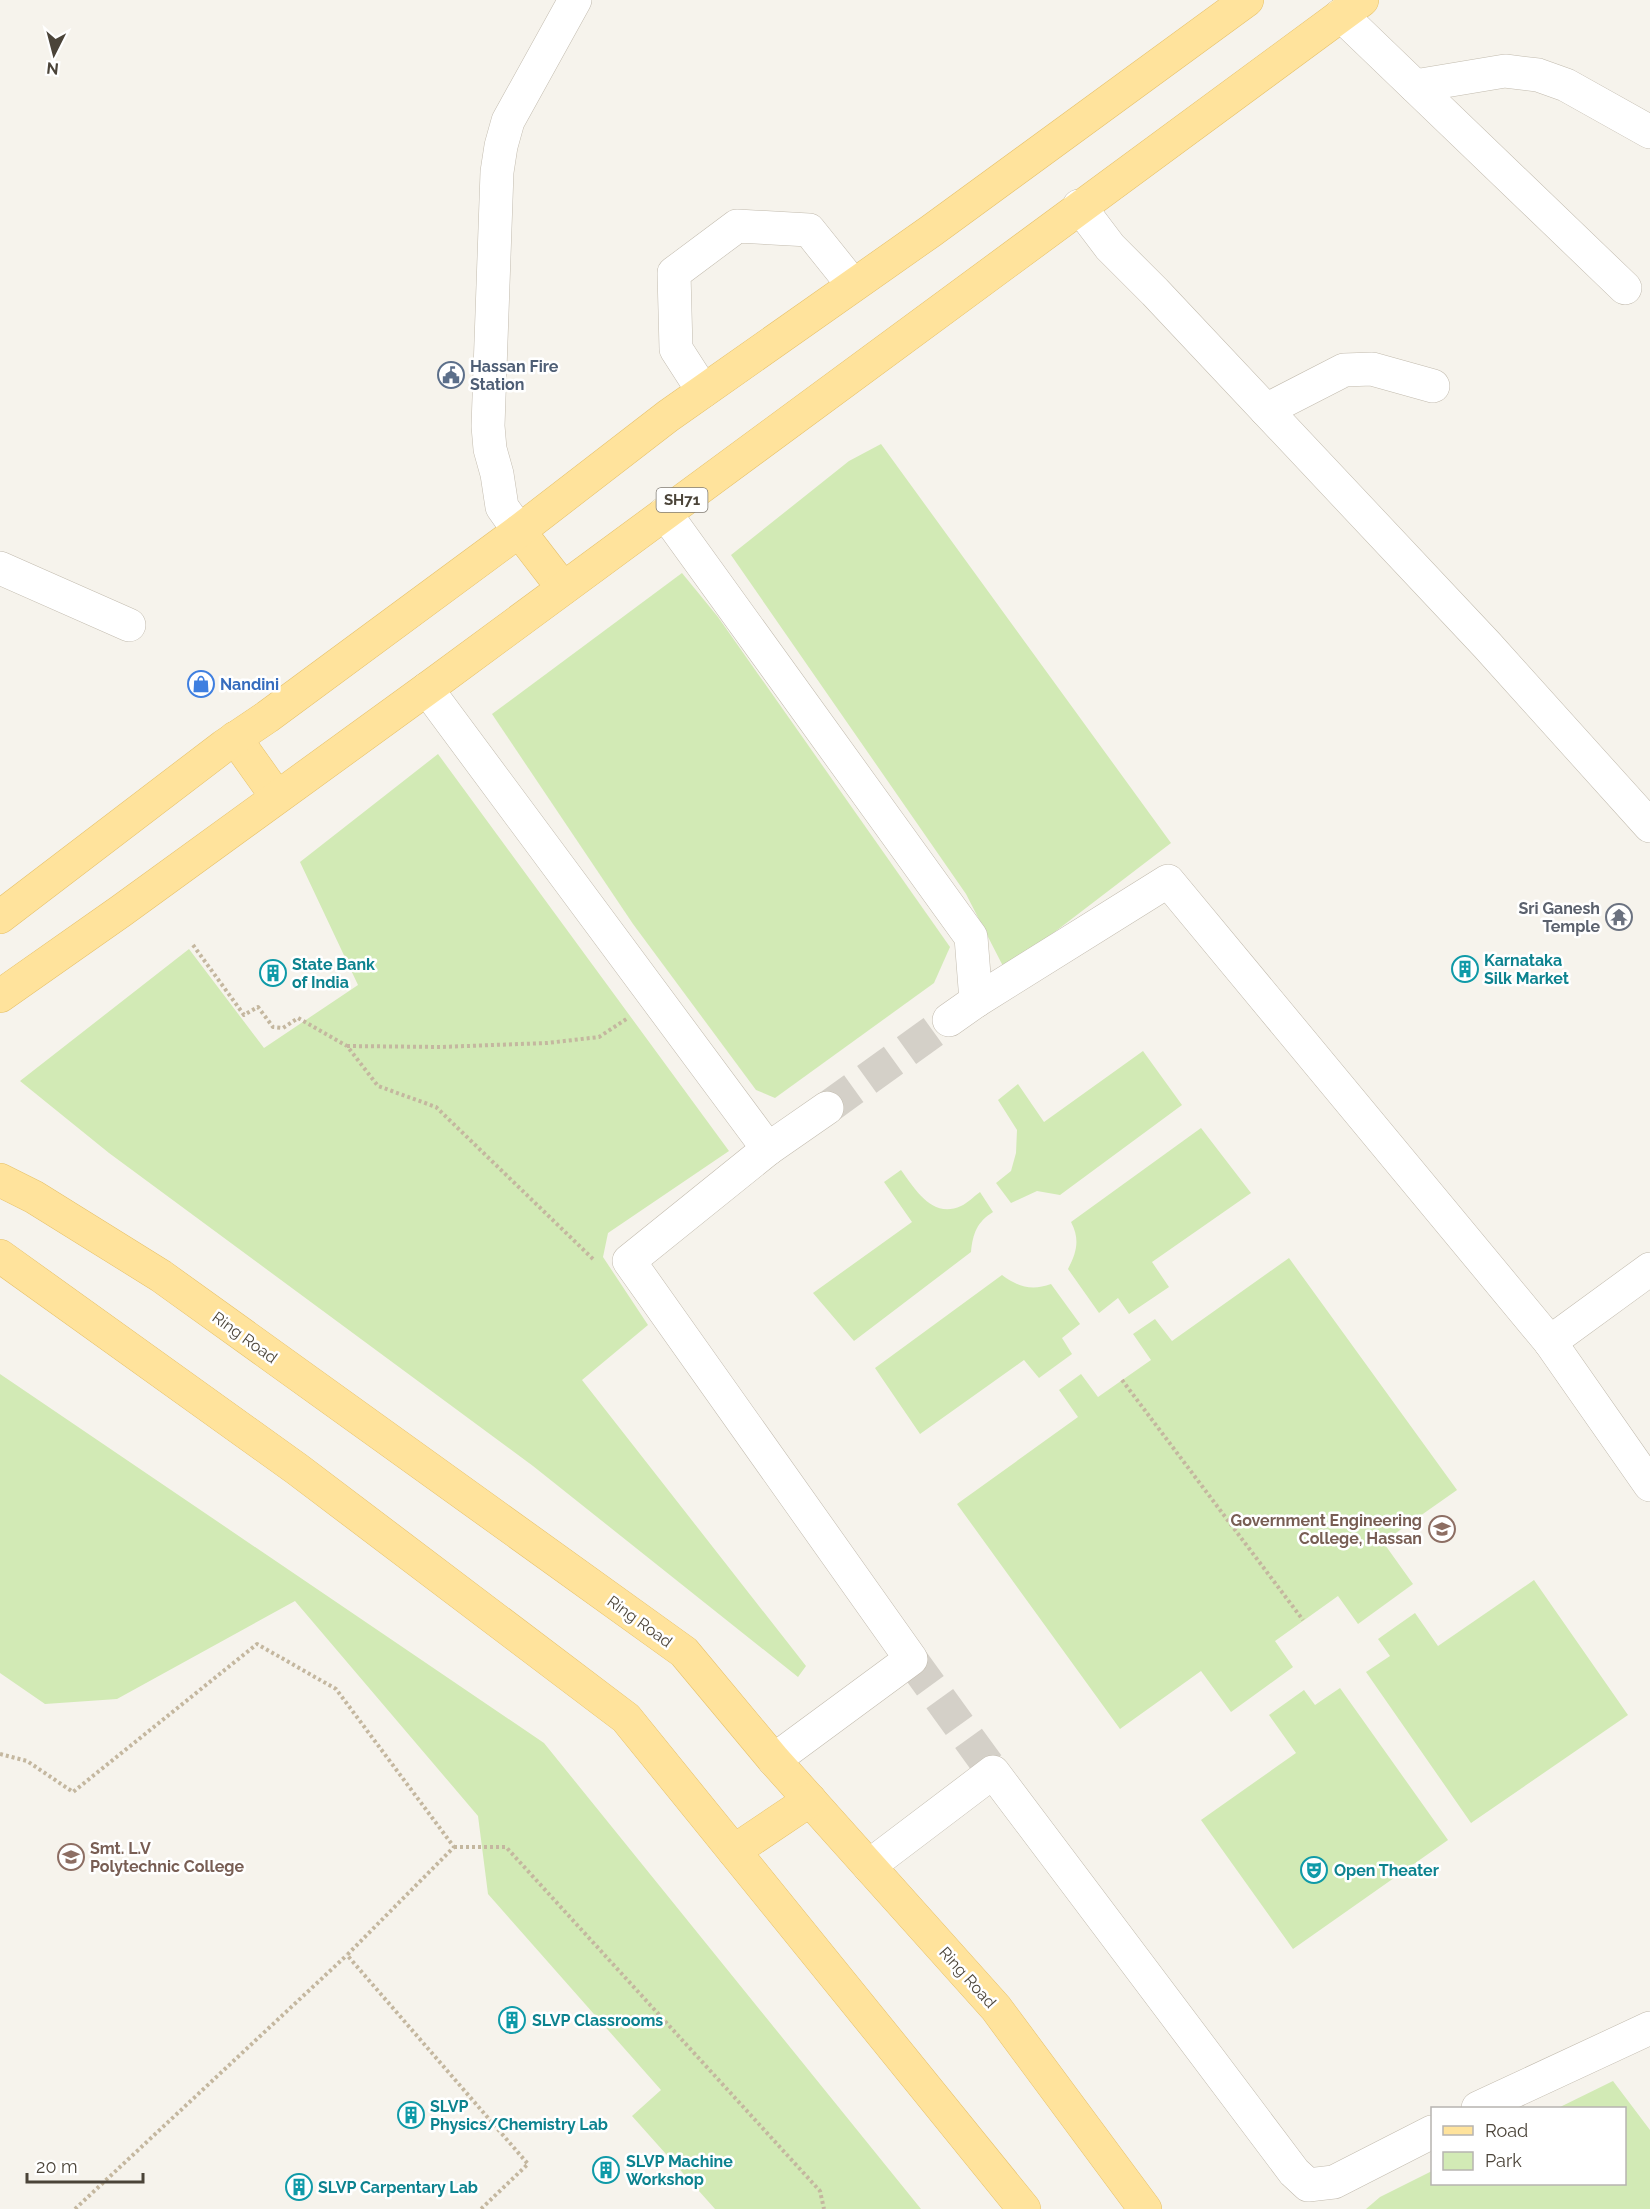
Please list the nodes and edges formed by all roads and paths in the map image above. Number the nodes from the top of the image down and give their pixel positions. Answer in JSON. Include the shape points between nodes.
{"nodes":[{"id":1,"x":575,"y":0,"type":"edge"},
{"id":2,"x":1247,"y":0,"type":"edge"},
{"id":3,"x":1351,"y":8,"type":"edge"},
{"id":4,"x":1415,"y":86,"type":"junction"},
{"id":5,"x":1650,"y":132,"type":"edge"},
{"id":6,"x":1079,"y":206,"type":"junction"},
{"id":7,"x":853,"y":285,"type":"junction"},
{"id":8,"x":1625,"y":288,"type":"dead end"},
{"id":9,"x":1433,"y":386,"type":"dead end"},
{"id":10,"x":703,"y":391,"type":"junction"},
{"id":11,"x":1266,"y":410,"type":"junction"},
{"id":12,"x":665,"y":513,"type":"junction"},
{"id":13,"x":519,"y":531,"type":"junction"},
{"id":14,"x":0,"y":568,"type":"edge"},
{"id":15,"x":563,"y":588,"type":"junction"},
{"id":16,"x":129,"y":625,"type":"dead end"},
{"id":17,"x":427,"y":689,"type":"junction"},
{"id":18,"x":235,"y":738,"type":"junction"},
{"id":19,"x":277,"y":797,"type":"junction"},
{"id":20,"x":1650,"y":826,"type":"edge"},
{"id":21,"x":0,"y":917,"type":"edge"},
{"id":22,"x":193,"y":945,"type":"dead end"},
{"id":23,"x":5,"y":996,"type":"edge"},
{"id":24,"x":657,"y":1000,"type":"junction"},
{"id":25,"x":976,"y":1001,"type":"junction"},
{"id":26,"x":949,"y":1020,"type":"tunnel mouth"},
{"id":27,"x":346,"y":1046,"type":"junction"},
{"id":28,"x":827,"y":1108,"type":"tunnel mouth"},
{"id":29,"x":768,"y":1149,"type":"junction"},
{"id":30,"x":0,"y":1153,"type":"edge"},
{"id":31,"x":0,"y":1180,"type":"edge"},
{"id":32,"x":34,"y":1197,"type":"junction"},
{"id":33,"x":0,"y":1256,"type":"edge"},
{"id":34,"x":629,"y":1261,"type":"junction"},
{"id":35,"x":1650,"y":1269,"type":"edge"},
{"id":36,"x":1550,"y":1342,"type":"junction"},
{"id":37,"x":1122,"y":1380,"type":"dead end"},
{"id":38,"x":1650,"y":1485,"type":"edge"},
{"id":39,"x":1303,"y":1620,"type":"dead end"},
{"id":40,"x":0,"y":1754,"type":"edge"},
{"id":41,"x":774,"y":1760,"type":"junction"},
{"id":42,"x":810,"y":1800,"type":"junction"},
{"id":43,"x":454,"y":1847,"type":"junction"},
{"id":44,"x":734,"y":1851,"type":"junction"},
{"id":45,"x":869,"y":1866,"type":"junction"},
{"id":46,"x":347,"y":1955,"type":"junction"},
{"id":47,"x":1650,"y":2028,"type":"edge"},
{"id":48,"x":1482,"y":2107,"type":"edge"},
{"id":49,"x":1431,"y":2133,"type":"edge"},
{"id":50,"x":75,"y":2209,"type":"edge"},
{"id":51,"x":481,"y":2209,"type":"edge"},
{"id":52,"x":824,"y":2209,"type":"edge"},
{"id":53,"x":1024,"y":2209,"type":"edge"},
{"id":54,"x":1145,"y":2209,"type":"edge"}],
"edges":[{"from":1,"to":13,"type":"lane","via":[[508,121],[497,172],[488,426],[502,507]]},
{"from":2,"to":7,"type":"main road"},
{"from":3,"to":4,"type":"lane"},
{"from":3,"to":6,"type":"main road","number":"SH71"},
{"from":4,"to":5,"type":"lane","via":[[1505,71],[1538,75],[1566,85]]},
{"from":4,"to":8,"type":"lane"},
{"from":6,"to":11,"type":"lane","via":[[1110,247]]},
{"from":6,"to":12,"type":"main road","number":"SH71"},
{"from":7,"to":10,"type":"main road"},
{"from":7,"to":10,"type":"lane","via":[[809,230],[737,226],[674,273],[676,349]]},
{"from":9,"to":11,"type":"lane","via":[[1371,369],[1344,370]]},
{"from":10,"to":13,"type":"main road"},
{"from":11,"to":20,"type":"lane"},
{"from":12,"to":15,"type":"main road","number":"SH71"},
{"from":12,"to":25,"type":"lane","via":[[971,937]]},
{"from":13,"to":15,"type":"main road"},
{"from":13,"to":18,"type":"main road"},
{"from":14,"to":16,"type":"lane"},
{"from":15,"to":17,"type":"main road","number":"SH71"},
{"from":17,"to":19,"type":"main road","number":"SH71"},
{"from":17,"to":24,"type":"lane"},
{"from":18,"to":19,"type":"main road"},
{"from":18,"to":21,"type":"main road"},
{"from":19,"to":23,"type":"main road","number":"SH71"},
{"from":22,"to":27,"type":"path","via":[[244,1015],[258,1007],[273,1027],[282,1028],[298,1018]]},
{"from":24,"to":27,"type":"path","via":[[599,1036],[440,1047]]},
{"from":24,"to":29,"type":"lane"},
{"from":25,"to":26,"type":"lane"},
{"from":25,"to":36,"type":"lane","via":[[1168,881]]},
{"from":27,"to":34,"type":"path","via":[[378,1086],[436,1107],[590,1257],[618,1268]]},
{"from":28,"to":29,"type":"lane"},
{"from":29,"to":34,"type":"lane"},
{"from":30,"to":32,"type":"main road"},
{"from":31,"to":32,"type":"main road","name":"Ring Road"},
{"from":32,"to":41,"type":"main road","name":"Ring Road","via":[[160,1276],[684,1652]]},
{"from":33,"to":44,"type":"main road","via":[[297,1469],[626,1718]]},
{"from":34,"to":41,"type":"lane","via":[[911,1659]]},
{"from":35,"to":36,"type":"lane"},
{"from":36,"to":38,"type":"lane"},
{"from":37,"to":39,"type":"path"},
{"from":40,"to":43,"type":"path","via":[[27,1761],[73,1792],[257,1644],[336,1689]]},
{"from":41,"to":42,"type":"main road","name":"Ring Road"},
{"from":42,"to":44,"type":"main road"},
{"from":42,"to":45,"type":"main road","name":"Ring Road"},
{"from":43,"to":46,"type":"path"},
{"from":43,"to":52,"type":"path","via":[[506,1847],[820,2191]]},
{"from":44,"to":53,"type":"main road"},
{"from":45,"to":49,"type":"lane","via":[[993,1773],[1294,2172],[1308,2185],[1334,2182]]},
{"from":45,"to":54,"type":"main road","name":"Ring Road","via":[[996,2007]]},
{"from":46,"to":50,"type":"path"},
{"from":46,"to":51,"type":"path","via":[[528,2164]]},
{"from":47,"to":48,"type":"lane"}]}
